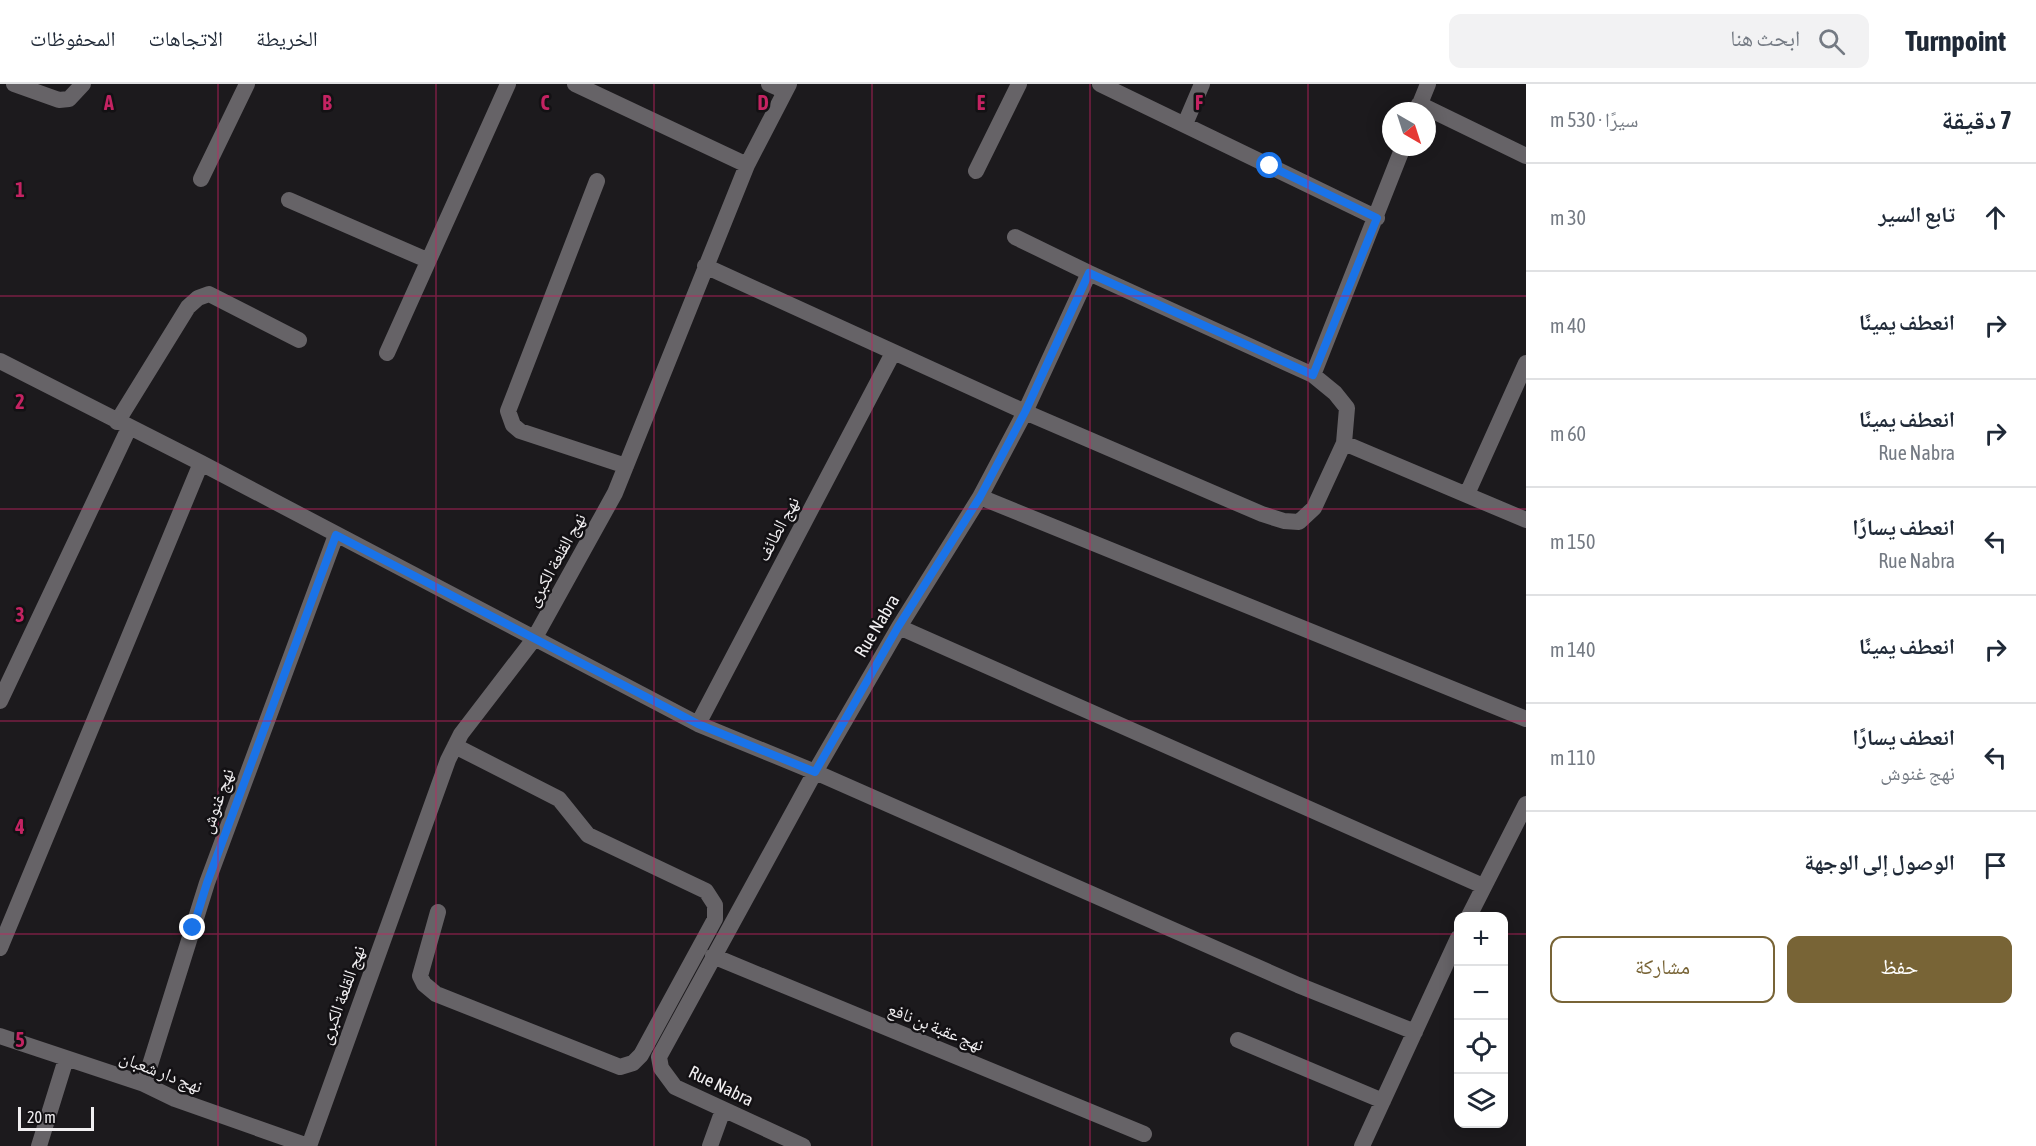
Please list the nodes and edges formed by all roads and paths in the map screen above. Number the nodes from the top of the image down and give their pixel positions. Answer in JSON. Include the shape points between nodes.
{"nodes":[{"id":1,"x":14,"y":84,"type":"edge"},
{"id":2,"x":83,"y":84,"type":"edge"},
{"id":3,"x":247,"y":84,"type":"edge"},
{"id":4,"x":508,"y":84,"type":"edge"},
{"id":5,"x":769,"y":84,"type":"edge"},
{"id":6,"x":1019,"y":84,"type":"edge"},
{"id":7,"x":1100,"y":84,"type":"edge"},
{"id":8,"x":1202,"y":84,"type":"edge"},
{"id":9,"x":1428,"y":84,"type":"edge"},
{"id":10,"x":584,"y":86,"type":"edge"},
{"id":11,"x":787,"y":88,"type":"edge"},
{"id":12,"x":1420,"y":102,"type":"edge"},
{"id":13,"x":1436,"y":116,"type":"edge"},
{"id":14,"x":1185,"y":124,"type":"junction"},
{"id":15,"x":1400,"y":156,"type":"edge"},
{"id":16,"x":1526,"y":156,"type":"edge"},
{"id":17,"x":747,"y":165,"type":"junction"},
{"id":18,"x":976,"y":171,"type":"dead end"},
{"id":19,"x":201,"y":179,"type":"dead end"},
{"id":20,"x":597,"y":181,"type":"dead end"},
{"id":21,"x":289,"y":200,"type":"dead end"},
{"id":22,"x":1377,"y":218,"type":"junction"},
{"id":23,"x":1015,"y":237,"type":"dead end"},
{"id":24,"x":427,"y":260,"type":"junction"},
{"id":25,"x":705,"y":266,"type":"junction"},
{"id":26,"x":1089,"y":273,"type":"junction"},
{"id":27,"x":298,"y":340,"type":"dead end"},
{"id":28,"x":387,"y":353,"type":"dead end"},
{"id":29,"x":893,"y":353,"type":"junction"},
{"id":30,"x":0,"y":362,"type":"edge"},
{"id":31,"x":1526,"y":363,"type":"edge"},
{"id":32,"x":1313,"y":375,"type":"junction"},
{"id":33,"x":1025,"y":412,"type":"junction"},
{"id":34,"x":123,"y":425,"type":"junction"},
{"id":35,"x":1344,"y":443,"type":"junction"},
{"id":36,"x":201,"y":463,"type":"junction"},
{"id":37,"x":626,"y":466,"type":"junction"},
{"id":38,"x":1467,"y":494,"type":"junction"},
{"id":39,"x":980,"y":497,"type":"junction"},
{"id":40,"x":1526,"y":520,"type":"edge"},
{"id":41,"x":336,"y":535,"type":"junction"},
{"id":42,"x":898,"y":627,"type":"junction"},
{"id":43,"x":534,"y":639,"type":"junction"},
{"id":44,"x":0,"y":701,"type":"edge"},
{"id":45,"x":1526,"y":719,"type":"edge"},
{"id":46,"x":698,"y":724,"type":"junction"},
{"id":47,"x":455,"y":746,"type":"junction"},
{"id":48,"x":815,"y":772,"type":"junction"},
{"id":49,"x":1526,"y":804,"type":"edge"},
{"id":50,"x":1522,"y":823,"type":"edge"},
{"id":51,"x":1483,"y":886,"type":"junction"},
{"id":52,"x":438,"y":912,"type":"dead end"},
{"id":53,"x":1471,"y":912,"type":"edge"},
{"id":54,"x":1454,"y":947,"type":"edge"},
{"id":55,"x":0,"y":948,"type":"edge"},
{"id":56,"x":713,"y":956,"type":"junction"},
{"id":57,"x":1415,"y":1032,"type":"junction"},
{"id":58,"x":0,"y":1036,"type":"edge"},
{"id":59,"x":1238,"y":1040,"type":"dead end"},
{"id":60,"x":66,"y":1059,"type":"junction"},
{"id":61,"x":144,"y":1084,"type":"junction"},
{"id":62,"x":1383,"y":1101,"type":"junction"},
{"id":63,"x":723,"y":1110,"type":"junction"},
{"id":64,"x":1144,"y":1134,"type":"dead end"},
{"id":65,"x":39,"y":1146,"type":"edge"},
{"id":66,"x":308,"y":1146,"type":"edge"},
{"id":67,"x":710,"y":1146,"type":"edge"},
{"id":68,"x":803,"y":1146,"type":"edge"},
{"id":69,"x":1362,"y":1146,"type":"edge"}],
"edges":[{"from":1,"to":2,"type":"street","via":[[59,100],[69,99]]},
{"from":3,"to":19,"type":"street"},
{"from":4,"to":24,"type":"street"},
{"from":5,"to":11,"type":"street"},
{"from":6,"to":18,"type":"street"},
{"from":7,"to":14,"type":"street"},
{"from":8,"to":14,"type":"street"},
{"from":9,"to":12,"type":"street"},
{"from":10,"to":17,"type":"street"},
{"from":11,"to":17,"type":"street","name":"نهج القلعة الكبرى"},
{"from":13,"to":16,"type":"street"},
{"from":14,"to":22,"type":"street"},
{"from":15,"to":22,"type":"street"},
{"from":17,"to":25,"type":"street","name":"نهج القلعة الكبرى"},
{"from":20,"to":37,"type":"street","via":[[508,411],[520,431]]},
{"from":21,"to":24,"type":"street"},
{"from":22,"to":32,"type":"street"},
{"from":23,"to":26,"type":"street"},
{"from":24,"to":28,"type":"street"},
{"from":25,"to":29,"type":"street"},
{"from":25,"to":37,"type":"street","name":"نهج القلعة الكبرى"},
{"from":26,"to":32,"type":"street"},
{"from":26,"to":33,"type":"street","name":"Rue Nabra"},
{"from":27,"to":34,"type":"street","via":[[209,294],[198,297],[188,307]]},
{"from":29,"to":33,"type":"street"},
{"from":29,"to":46,"type":"street","name":"نهج الطائف"},
{"from":30,"to":34,"type":"street"},
{"from":31,"to":38,"type":"street"},
{"from":32,"to":35,"type":"street","via":[[1347,408]]},
{"from":33,"to":35,"type":"street","via":[[1284,521],[1299,522],[1314,508]]},
{"from":33,"to":39,"type":"street","name":"Rue Nabra"},
{"from":34,"to":36,"type":"street"},
{"from":34,"to":44,"type":"street"},
{"from":35,"to":38,"type":"street"},
{"from":36,"to":41,"type":"street"},
{"from":36,"to":55,"type":"street"},
{"from":37,"to":43,"type":"street","name":"نهج القلعة الكبرى","via":[[595,531]]},
{"from":38,"to":40,"type":"street"},
{"from":39,"to":42,"type":"street","name":"Rue Nabra"},
{"from":39,"to":45,"type":"street"},
{"from":41,"to":43,"type":"street"},
{"from":41,"to":61,"type":"street","name":"نهج غنوش","via":[[207,883]]},
{"from":42,"to":48,"type":"street","name":"Rue Nabra"},
{"from":42,"to":51,"type":"street"},
{"from":43,"to":46,"type":"street"},
{"from":43,"to":47,"type":"street","name":"نهج القلعة الكبرى"},
{"from":46,"to":48,"type":"street"},
{"from":47,"to":52,"type":"street","via":[[559,799],[588,835],[706,891],[715,905],[715,919],[641,1055],[620,1067],[436,994],[424,984],[420,976]]},
{"from":47,"to":66,"type":"street","name":"نهج القلعة الكبرى"},
{"from":48,"to":56,"type":"street","name":"Rue Nabra"},
{"from":48,"to":57,"type":"street","via":[[1298,985]]},
{"from":49,"to":50,"type":"street"},
{"from":50,"to":51,"type":"street"},
{"from":51,"to":53,"type":"street"},
{"from":54,"to":57,"type":"street"},
{"from":56,"to":63,"type":"street","name":"Rue Nabra","via":[[659,1057],[660,1068],[675,1087]]},
{"from":56,"to":64,"type":"street","name":"نهج عقبة بن نافع"},
{"from":57,"to":62,"type":"street"},
{"from":58,"to":60,"type":"street","name":"نهج دار شعبان"},
{"from":59,"to":62,"type":"street"},
{"from":60,"to":61,"type":"street","name":"نهج دار شعبان"},
{"from":60,"to":65,"type":"street"},
{"from":61,"to":66,"type":"street","name":"نهج دار شعبان","via":[[175,1099]]},
{"from":62,"to":69,"type":"street"},
{"from":63,"to":67,"type":"street"},
{"from":63,"to":68,"type":"street","name":"Rue Nabra"}]}
